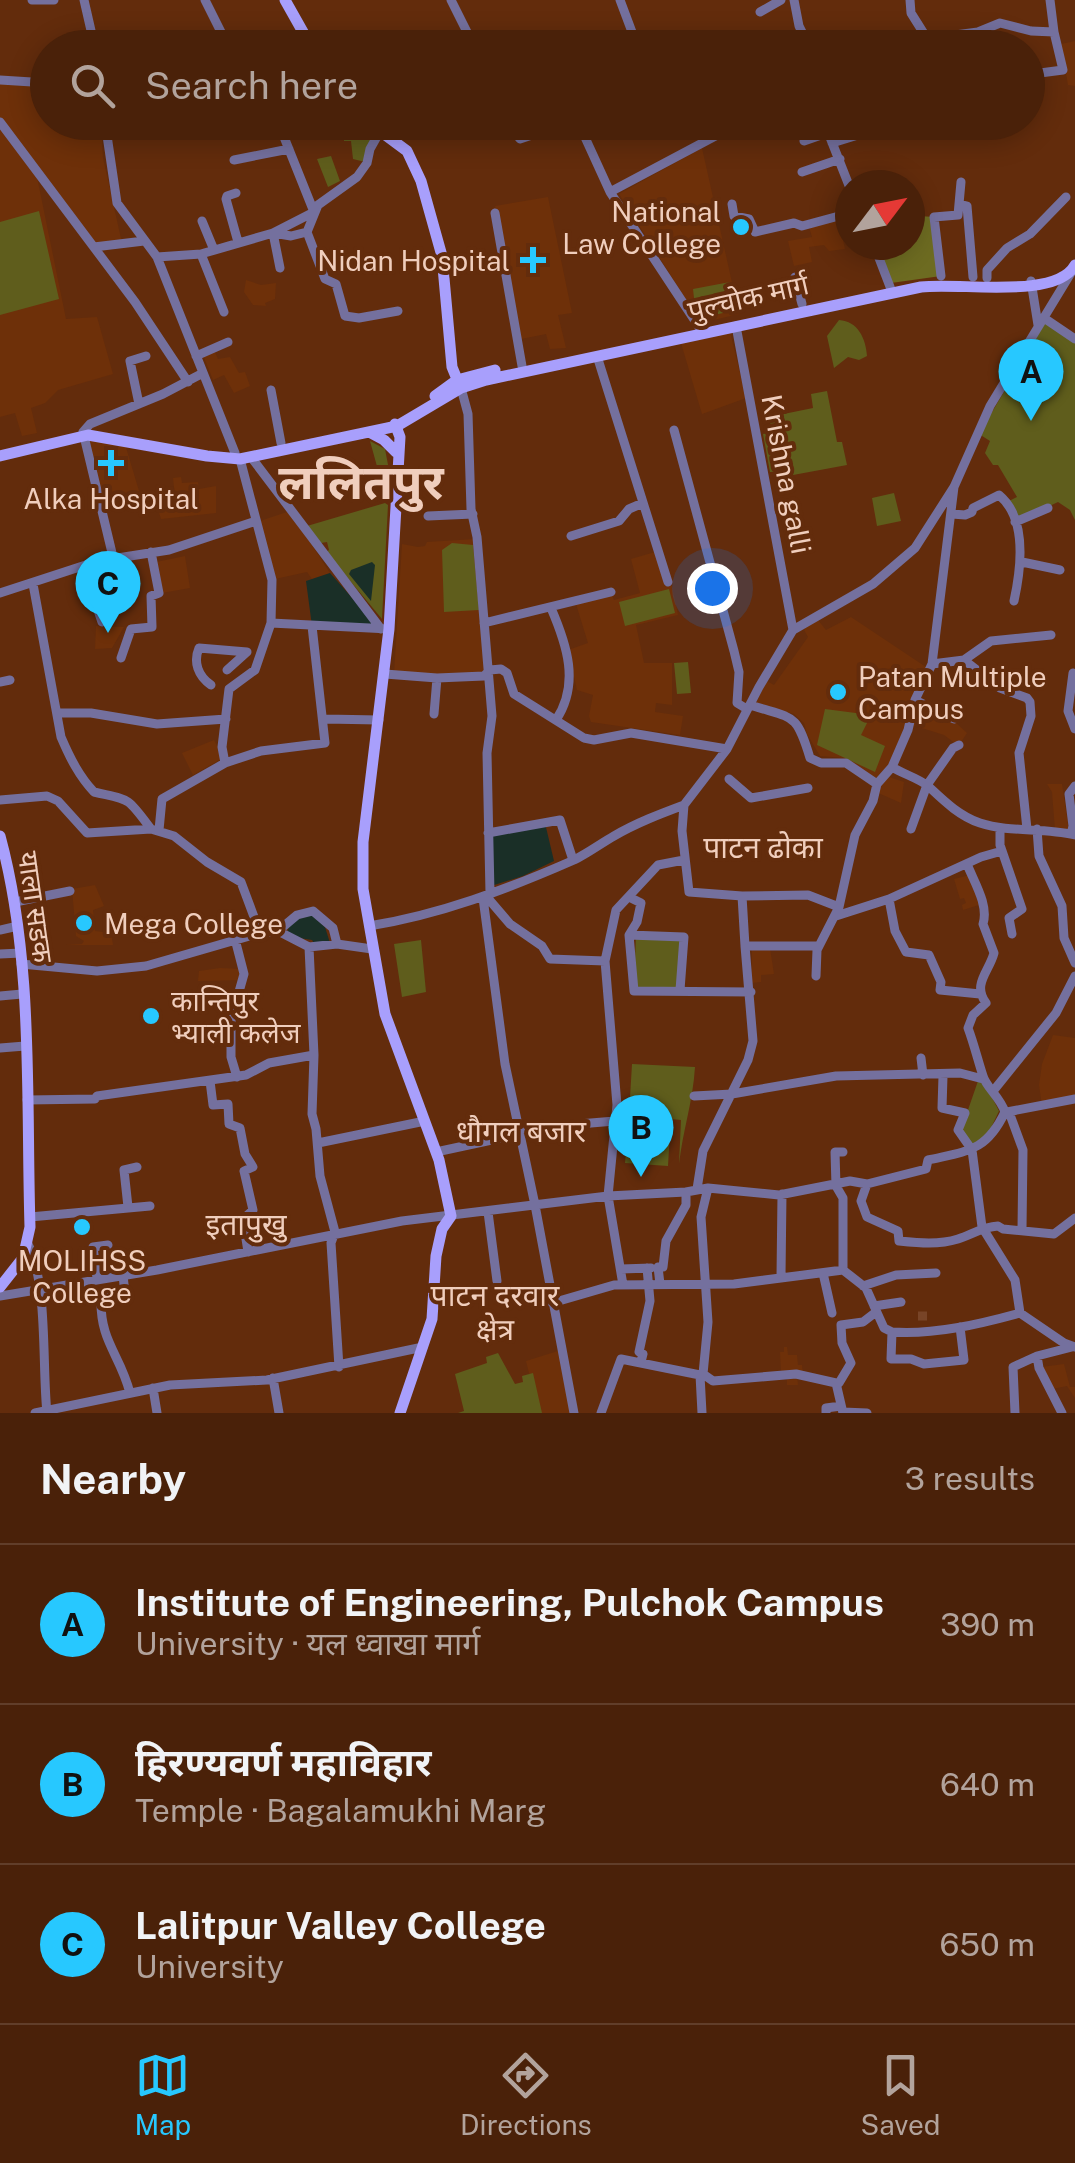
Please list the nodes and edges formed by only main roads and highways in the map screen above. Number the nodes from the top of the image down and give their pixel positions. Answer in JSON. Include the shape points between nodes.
{"nodes":[{"id":1,"x":285,"y":0,"type":"edge"},
{"id":2,"x":302,"y":30,"type":"edge"},
{"id":3,"x":392,"y":140,"type":"edge"},
{"id":4,"x":1074,"y":267,"type":"edge"},
{"id":5,"x":1032,"y":283,"type":"junction"},
{"id":6,"x":891,"y":288,"type":"junction"},
{"id":7,"x":701,"y":330,"type":"junction"},
{"id":8,"x":484,"y":376,"type":"junction"},
{"id":9,"x":459,"y":384,"type":"junction"},
{"id":10,"x":412,"y":415,"type":"junction"},
{"id":11,"x":394,"y":423,"type":"junction"},
{"id":12,"x":369,"y":432,"type":"junction"},
{"id":13,"x":0,"y":452,"type":"edge"},
{"id":14,"x":397,"y":454,"type":"junction"},
{"id":15,"x":242,"y":456,"type":"junction"},
{"id":16,"x":0,"y":836,"type":"edge"},
{"id":17,"x":5,"y":878,"type":"edge"},
{"id":18,"x":0,"y":1287,"type":"edge"},
{"id":19,"x":400,"y":1413,"type":"edge"}],
"edges":[{"from":1,"to":2,"type":"main road"},
{"from":3,"to":9,"type":"main road","via":[[412,160],[440,242]]},
{"from":4,"to":5,"type":"main road","name":"पुल्चोक मार्ग","via":[[1052,282]]},
{"from":5,"to":6,"type":"main road","name":"पुल्चोक मार्ग"},
{"from":5,"to":6,"type":"main road","name":"पुल्चोक मार्ग","via":[[941,276]]},
{"from":6,"to":7,"type":"main road","name":"पुल्चोक मार्ग"},
{"from":6,"to":7,"type":"main road","name":"पुल्चोक मार्ग"},
{"from":7,"to":8,"type":"main road","name":"पुल्चोक मार्ग"},
{"from":7,"to":8,"type":"main road","name":"पुल्चोक मार्ग"},
{"from":8,"to":9,"type":"main road"},
{"from":9,"to":10,"type":"main road"},
{"from":10,"to":11,"type":"main road"},
{"from":10,"to":14,"type":"main road"},
{"from":11,"to":12,"type":"main road"},
{"from":11,"to":14,"type":"main road","via":[[400,432]]},
{"from":11,"to":15,"type":"main road"},
{"from":12,"to":14,"type":"main road"},
{"from":12,"to":15,"type":"main road"},
{"from":13,"to":15,"type":"main road","via":[[84,432]]},
{"from":14,"to":19,"type":"main road","via":[[385,674],[362,864],[389,1028],[436,1152],[450,1216],[439,1242],[432,1319]]},
{"from":16,"to":17,"type":"main road","name":"याला सडक"},
{"from":17,"to":18,"type":"main road","name":"याला सडक","via":[[15,902],[21,958],[30,1217],[23,1258]]}]}
